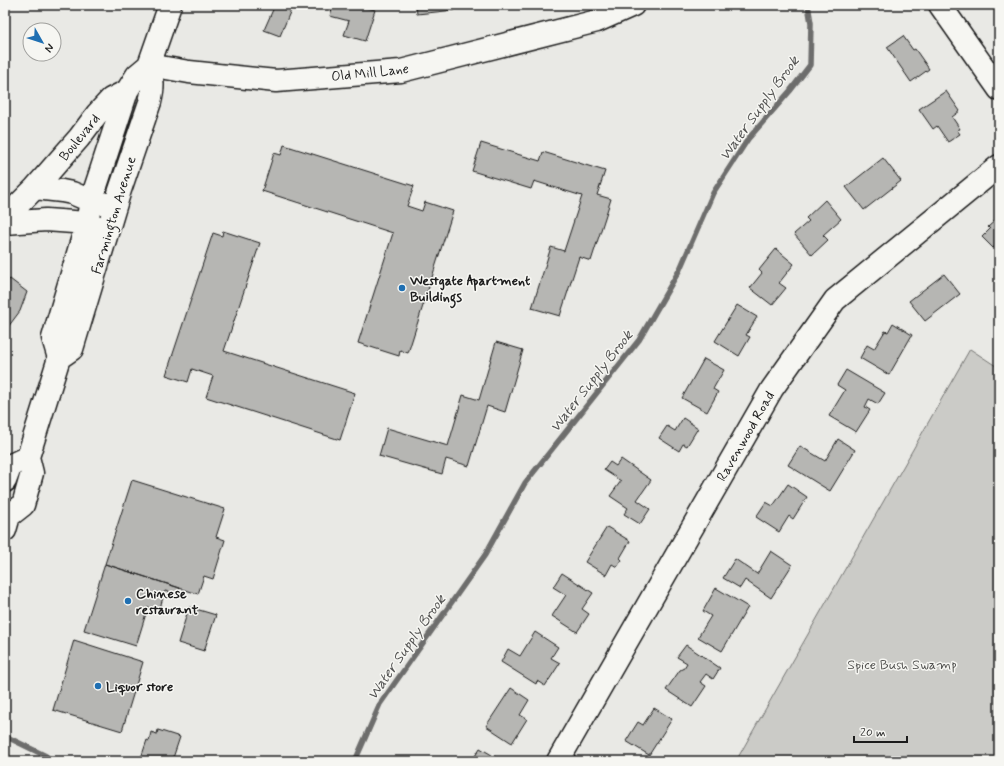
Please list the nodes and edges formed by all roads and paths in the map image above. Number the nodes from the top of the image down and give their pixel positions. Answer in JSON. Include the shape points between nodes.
{"nodes":[{"id":1,"x":170,"y":5,"type":"edge"},
{"id":2,"x":632,"y":5,"type":"edge"},
{"id":3,"x":940,"y":5,"type":"edge"},
{"id":4,"x":149,"y":65,"type":"junction"},
{"id":5,"x":999,"y":89,"type":"edge"},
{"id":6,"x":127,"y":91,"type":"junction"},
{"id":7,"x":999,"y":166,"type":"edge"},
{"id":8,"x":35,"y":188,"type":"junction"},
{"id":9,"x":91,"y":201,"type":"junction"},
{"id":10,"x":115,"y":205,"type":"junction"},
{"id":11,"x":5,"y":218,"type":"edge"},
{"id":12,"x":86,"y":223,"type":"junction"},
{"id":13,"x":5,"y":224,"type":"edge"},
{"id":14,"x":108,"y":230,"type":"junction"},
{"id":15,"x":59,"y":358,"type":"junction"},
{"id":16,"x":28,"y":457,"type":"junction"},
{"id":17,"x":5,"y":481,"type":"edge"},
{"id":18,"x":6,"y":519,"type":"edge"},
{"id":19,"x":558,"y":761,"type":"edge"}],
"edges":[{"from":1,"to":4,"type":"street","name":"Farmington Avenue"},
{"from":2,"to":4,"type":"street","name":"Old Mill Lane","via":[[597,21],[401,71],[276,81]]},
{"from":3,"to":5,"type":"street"},
{"from":4,"to":6,"type":"street","name":"Farmington Avenue","via":[[137,75]]},
{"from":4,"to":10,"type":"street","name":"Farmington Avenue","via":[[153,91]]},
{"from":6,"to":8,"type":"street","name":"Boulevard","via":[[111,100],[97,114]]},
{"from":6,"to":9,"type":"street","name":"Farmington Avenue"},
{"from":7,"to":19,"type":"street","name":"Ravenwood Road","via":[[835,300],[772,389]]},
{"from":8,"to":9,"type":"street","via":[[72,193]]},
{"from":8,"to":11,"type":"street","name":"Boulevard"},
{"from":9,"to":10,"type":"street"},
{"from":9,"to":12,"type":"street","name":"Farmington Avenue"},
{"from":10,"to":14,"type":"street","name":"Farmington Avenue"},
{"from":12,"to":13,"type":"street","via":[[46,220]]},
{"from":12,"to":14,"type":"street"},
{"from":12,"to":15,"type":"street","name":"Farmington Avenue","via":[[52,338]]},
{"from":14,"to":15,"type":"street","name":"Farmington Avenue","via":[[72,349]]},
{"from":15,"to":16,"type":"street"},
{"from":16,"to":17,"type":"street","via":[[11,465]]},
{"from":16,"to":18,"type":"street","via":[[32,473],[23,505]]}]}
